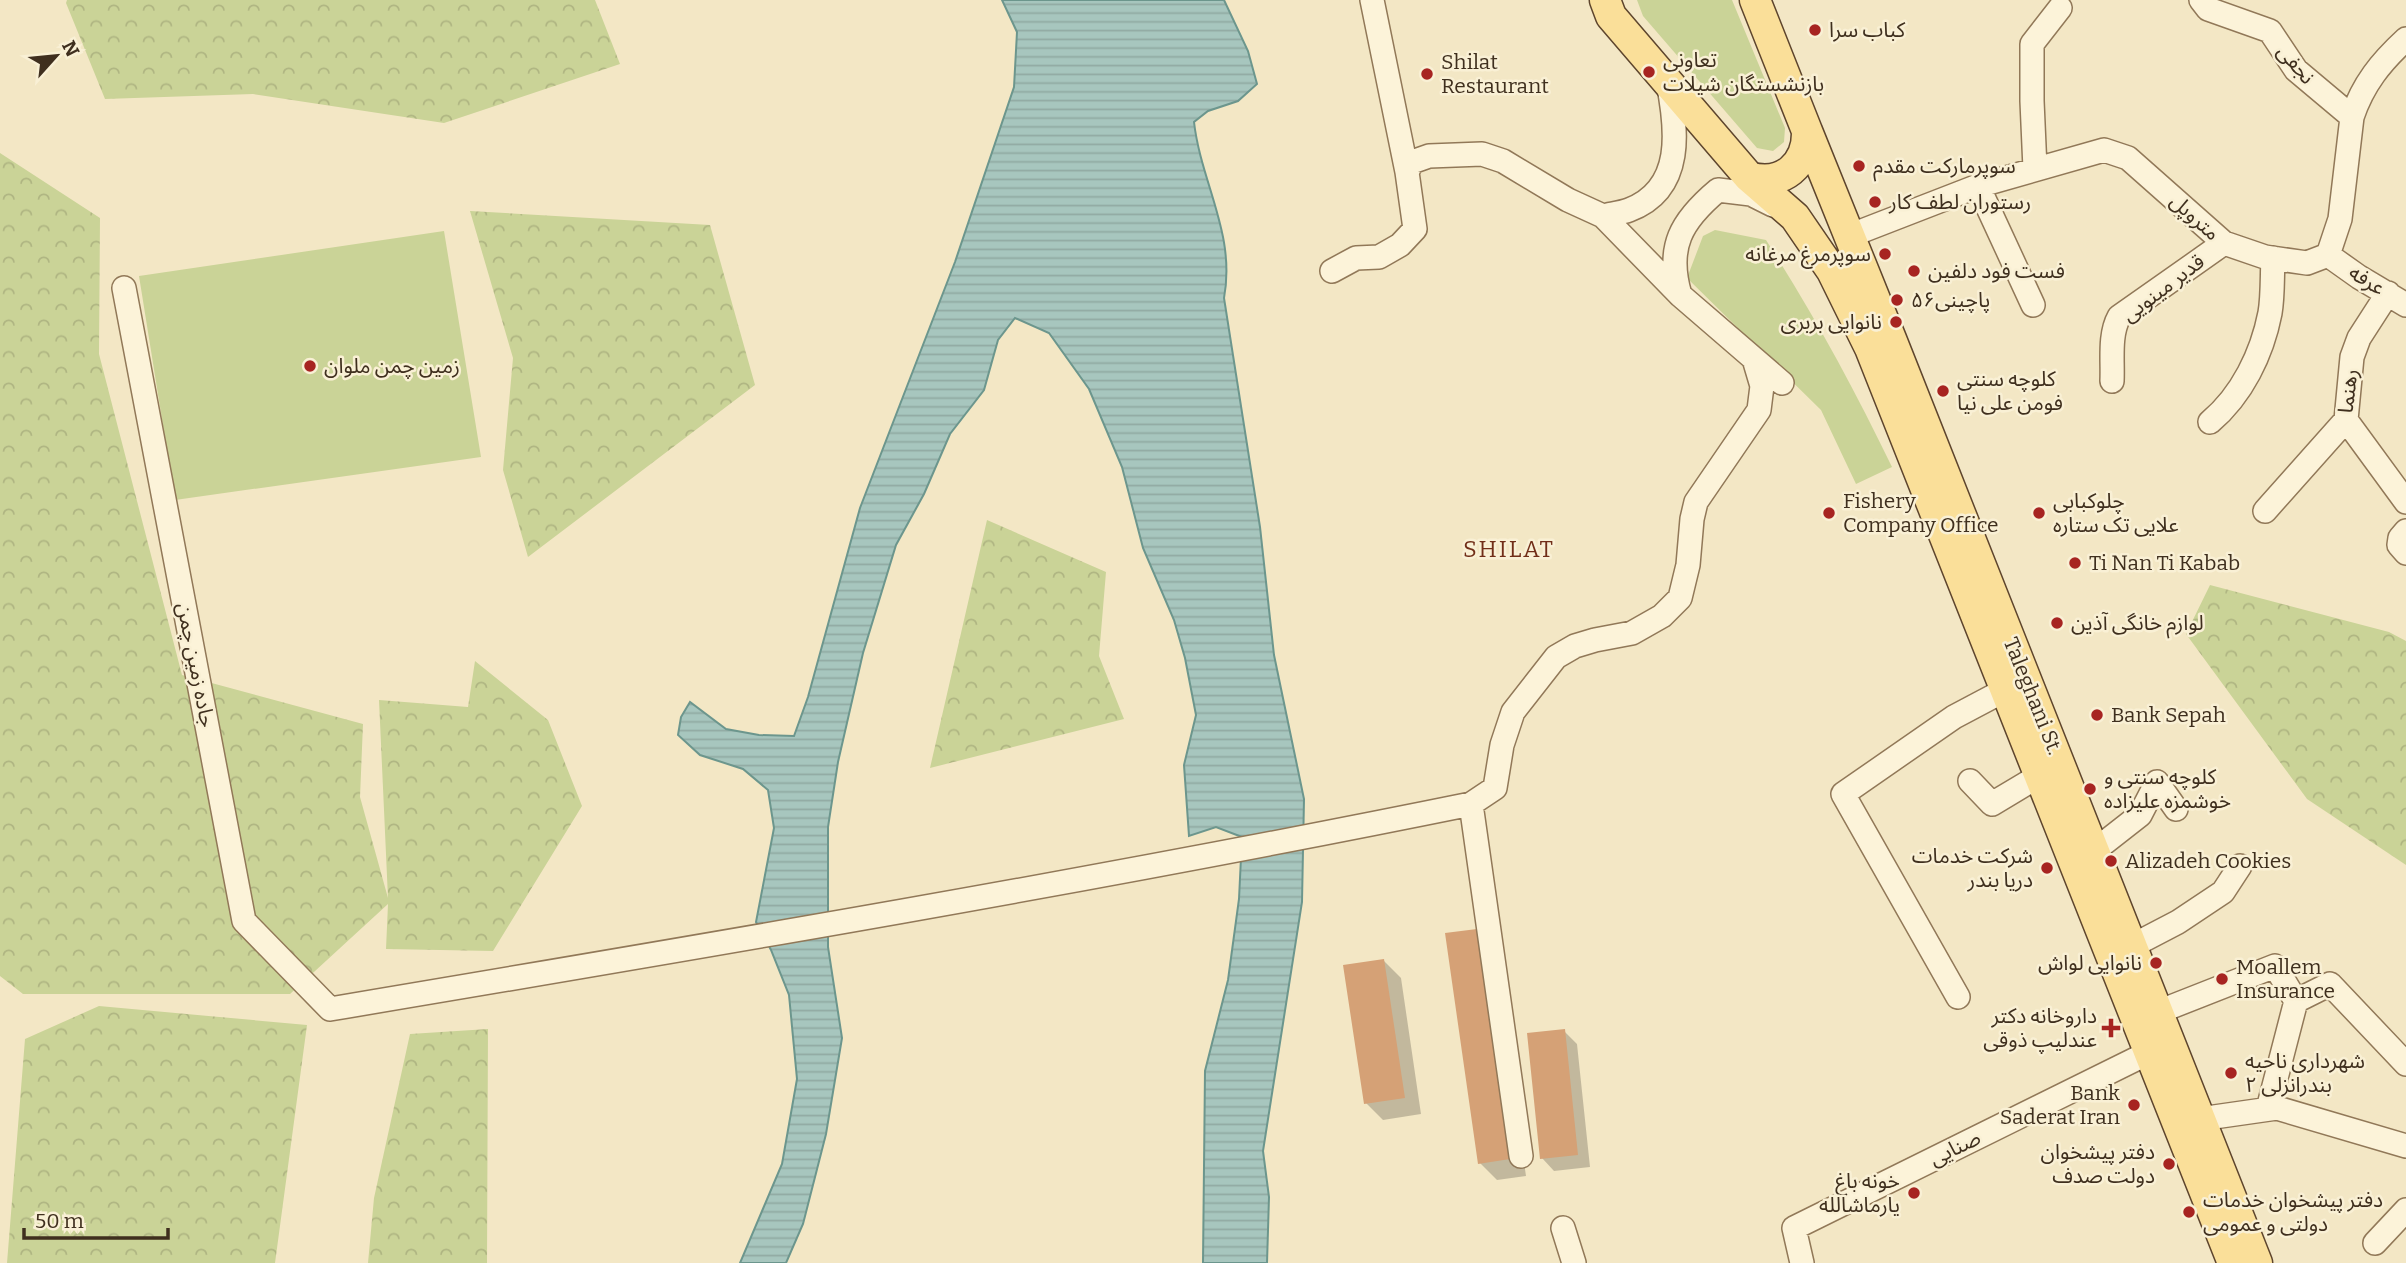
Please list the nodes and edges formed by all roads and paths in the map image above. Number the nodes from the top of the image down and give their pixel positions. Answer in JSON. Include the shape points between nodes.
{"nodes":[{"id":1,"x":1371,"y":0,"type":"edge"},
{"id":2,"x":1755,"y":0,"type":"edge"},
{"id":3,"x":2201,"y":0,"type":"edge"},
{"id":4,"x":1604,"y":5,"type":"edge"},
{"id":5,"x":2060,"y":8,"type":"dead end"},
{"id":6,"x":2406,"y":38,"type":"edge"},
{"id":7,"x":1668,"y":82,"type":"junction"},
{"id":8,"x":2352,"y":117,"type":"junction"},
{"id":9,"x":1807,"y":131,"type":"junction"},
{"id":10,"x":2035,"y":169,"type":"junction"},
{"id":11,"x":1407,"y":172,"type":"junction"},
{"id":12,"x":1749,"y":177,"type":"junction"},
{"id":13,"x":1978,"y":186,"type":"junction"},
{"id":14,"x":1830,"y":193,"type":"junction"},
{"id":15,"x":1603,"y":216,"type":"junction"},
{"id":16,"x":1794,"y":217,"type":"junction"},
{"id":17,"x":1849,"y":236,"type":"junction"},
{"id":18,"x":1814,"y":242,"type":"junction"},
{"id":19,"x":2224,"y":243,"type":"junction"},
{"id":20,"x":2328,"y":254,"type":"junction"},
{"id":21,"x":2273,"y":258,"type":"junction"},
{"id":22,"x":1332,"y":271,"type":"dead end"},
{"id":23,"x":124,"y":288,"type":"dead end"},
{"id":24,"x":1680,"y":295,"type":"junction"},
{"id":25,"x":2397,"y":299,"type":"edge"},
{"id":26,"x":2033,"y":305,"type":"dead end"},
{"id":27,"x":1754,"y":359,"type":"junction"},
{"id":28,"x":2112,"y":381,"type":"dead end"},
{"id":29,"x":1782,"y":383,"type":"dead end"},
{"id":30,"x":2346,"y":421,"type":"junction"},
{"id":31,"x":2210,"y":422,"type":"dead end"},
{"id":32,"x":2406,"y":502,"type":"edge"},
{"id":33,"x":2265,"y":511,"type":"dead end"},
{"id":34,"x":2406,"y":531,"type":"edge"},
{"id":35,"x":2406,"y":553,"type":"edge"},
{"id":36,"x":2005,"y":690,"type":"junction"},
{"id":37,"x":2039,"y":776,"type":"junction"},
{"id":38,"x":1970,"y":781,"type":"dead end"},
{"id":39,"x":1471,"y":804,"type":"junction"},
{"id":40,"x":2176,"y":809,"type":"dead end"},
{"id":41,"x":2094,"y":851,"type":"junction"},
{"id":42,"x":2240,"y":866,"type":"dead end"},
{"id":43,"x":2132,"y":946,"type":"junction"},
{"id":44,"x":1958,"y":997,"type":"dead end"},
{"id":45,"x":2296,"y":1001,"type":"junction"},
{"id":46,"x":2158,"y":1012,"type":"junction"},
{"id":47,"x":2159,"y":1048,"type":"junction"},
{"id":48,"x":2406,"y":1064,"type":"edge"},
{"id":49,"x":2268,"y":1109,"type":"junction"},
{"id":50,"x":2200,"y":1119,"type":"junction"},
{"id":51,"x":2406,"y":1146,"type":"edge"},
{"id":52,"x":1521,"y":1156,"type":"dead end"},
{"id":53,"x":2406,"y":1210,"type":"edge"},
{"id":54,"x":1563,"y":1228,"type":"dead end"},
{"id":55,"x":2375,"y":1244,"type":"dead end"},
{"id":56,"x":1574,"y":1263,"type":"edge"},
{"id":57,"x":1802,"y":1263,"type":"edge"},
{"id":58,"x":2232,"y":1263,"type":"edge"},
{"id":59,"x":2257,"y":1263,"type":"edge"}],
"edges":[{"from":1,"to":11,"type":"street"},
{"from":2,"to":9,"type":"main road","name":"Taleghani St."},
{"from":3,"to":8,"type":"street","name":"نجفی","via":[[2208,9],[2270,31],[2296,70]]},
{"from":4,"to":7,"type":"main road","name":"Taleghani St."},
{"from":5,"to":10,"type":"street","via":[[2032,44]]},
{"from":6,"to":8,"type":"street","via":[[2381,62]]},
{"from":7,"to":12,"type":"main road","name":"Taleghani St."},
{"from":7,"to":15,"type":"street","via":[[1676,148],[1669,173],[1644,202]]},
{"from":8,"to":20,"type":"street","via":[[2340,219]]},
{"from":9,"to":12,"type":"main road","via":[[1801,160],[1787,174],[1768,180]]},
{"from":9,"to":14,"type":"main road","name":"Taleghani St."},
{"from":10,"to":13,"type":"street","name":"متروپل"},
{"from":10,"to":19,"type":"street","name":"متروپل","via":[[2104,150],[2117,153]]},
{"from":11,"to":15,"type":"street","via":[[1412,162],[1429,156],[1482,154]]},
{"from":11,"to":22,"type":"street","via":[[1415,229],[1379,257],[1356,258]]},
{"from":12,"to":16,"type":"main road","name":"Taleghani St."},
{"from":13,"to":17,"type":"street","name":"متروپل"},
{"from":13,"to":26,"type":"street"},
{"from":14,"to":17,"type":"main road","name":"Taleghani St."},
{"from":14,"to":18,"type":"main road","via":[[1814,189],[1806,199]]},
{"from":15,"to":24,"type":"street"},
{"from":16,"to":18,"type":"main road","name":"Taleghani St."},
{"from":16,"to":24,"type":"street","via":[[1751,194],[1718,190],[1697,208],[1676,242],[1675,277]]},
{"from":17,"to":41,"type":"main road","name":"Taleghani St."},
{"from":18,"to":36,"type":"main road","name":"Taleghani St.","via":[[1870,348]]},
{"from":19,"to":21,"type":"street","name":"متروپل"},
{"from":19,"to":28,"type":"street","name":"قدیر مینویی","via":[[2119,317],[2113,334]]},
{"from":20,"to":21,"type":"street","name":"متروپل","via":[[2307,263]]},
{"from":20,"to":25,"type":"street","name":"عرفه"},
{"from":21,"to":31,"type":"street","via":[[2270,312],[2259,349],[2244,383]]},
{"from":23,"to":39,"type":"street","name":"جاده زمین چمن","via":[[244,921],[330,1009],[755,937]]},
{"from":24,"to":27,"type":"street"},
{"from":25,"to":30,"type":"street","name":"رهنما","via":[[2359,338],[2352,357]]},
{"from":27,"to":29,"type":"street"},
{"from":27,"to":39,"type":"street","via":[[1762,386],[1759,410],[1696,502],[1680,598],[1662,616],[1632,633],[1575,646],[1556,657],[1513,712],[1495,788]]},
{"from":30,"to":32,"type":"street"},
{"from":30,"to":33,"type":"street","name":"رهنما"},
{"from":34,"to":35,"type":"street","via":[[2399,545]]},
{"from":36,"to":37,"type":"main road","name":"Taleghani St."},
{"from":36,"to":44,"type":"street","via":[[1954,717],[1843,794]]},
{"from":37,"to":38,"type":"street","via":[[1992,804]]},
{"from":37,"to":47,"type":"main road","name":"Taleghani St."},
{"from":39,"to":52,"type":"street"},
{"from":40,"to":41,"type":"street","via":[[2157,782],[2140,815]]},
{"from":41,"to":43,"type":"main road","name":"Taleghani St."},
{"from":42,"to":43,"type":"street","via":[[2223,892]]},
{"from":43,"to":46,"type":"main road","name":"Taleghani St."},
{"from":45,"to":46,"type":"street","via":[[2275,966]]},
{"from":45,"to":48,"type":"street","via":[[2330,984]]},
{"from":45,"to":49,"type":"street"},
{"from":46,"to":47,"type":"main road","name":"Taleghani St."},
{"from":47,"to":50,"type":"main road","name":"Taleghani St."},
{"from":47,"to":57,"type":"street","name":"صنایی","via":[[1794,1228]]},
{"from":47,"to":58,"type":"main road","name":"Taleghani St."},
{"from":49,"to":50,"type":"street"},
{"from":49,"to":51,"type":"street"},
{"from":50,"to":59,"type":"main road","name":"Taleghani St."},
{"from":53,"to":55,"type":"street"},
{"from":54,"to":56,"type":"street"}]}
